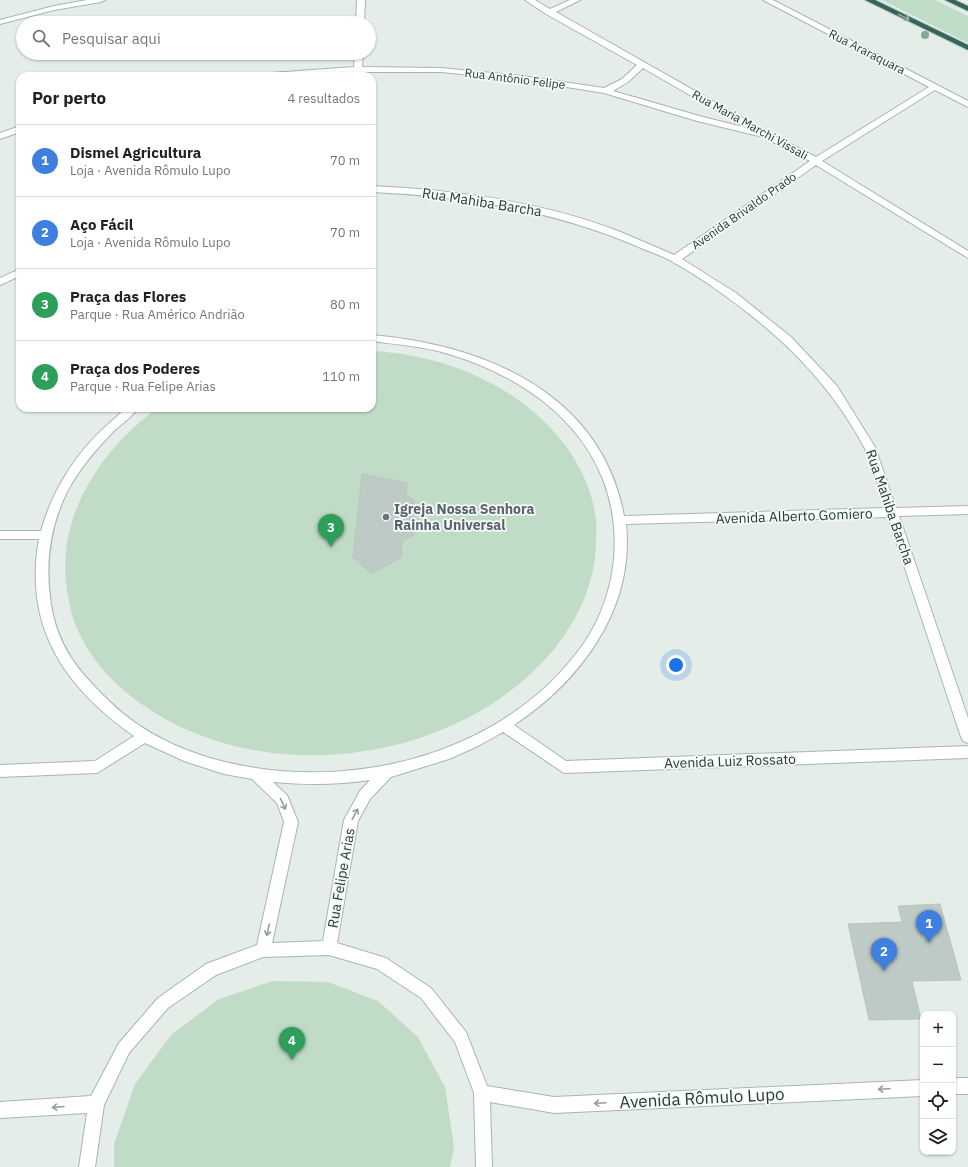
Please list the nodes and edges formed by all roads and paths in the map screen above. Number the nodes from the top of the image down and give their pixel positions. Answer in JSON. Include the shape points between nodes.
{"nodes":[{"id":1,"x":43,"y":0,"type":"edge"},
{"id":2,"x":101,"y":0,"type":"edge"},
{"id":3,"x":361,"y":0,"type":"edge"},
{"id":4,"x":529,"y":0,"type":"edge"},
{"id":5,"x":576,"y":0,"type":"edge"},
{"id":6,"x":767,"y":0,"type":"edge"},
{"id":7,"x":869,"y":0,"type":"edge"},
{"id":8,"x":949,"y":0,"type":"edge"},
{"id":9,"x":54,"y":8,"type":"junction"},
{"id":10,"x":968,"y":9,"type":"edge"},
{"id":11,"x":549,"y":12,"type":"junction"},
{"id":12,"x":23,"y":16,"type":"edge"},
{"id":13,"x":360,"y":16,"type":"edge"},
{"id":14,"x":16,"y":18,"type":"edge"},
{"id":15,"x":0,"y":22,"type":"edge"},
{"id":16,"x":968,"y":48,"type":"edge"},
{"id":17,"x":359,"y":60,"type":"edge"},
{"id":18,"x":642,"y":64,"type":"junction"},
{"id":19,"x":358,"y":72,"type":"edge"},
{"id":20,"x":376,"y":72,"type":"edge"},
{"id":21,"x":936,"y":87,"type":"junction"},
{"id":22,"x":604,"y":91,"type":"junction"},
{"id":23,"x":968,"y":104,"type":"edge"},
{"id":24,"x":16,"y":130,"type":"edge"},
{"id":25,"x":766,"y":135,"type":"junction"},
{"id":26,"x":0,"y":136,"type":"edge"},
{"id":27,"x":816,"y":161,"type":"junction"},
{"id":28,"x":376,"y":189,"type":"edge"},
{"id":29,"x":968,"y":255,"type":"edge"},
{"id":30,"x":675,"y":259,"type":"junction"},
{"id":31,"x":16,"y":274,"type":"edge"},
{"id":32,"x":2,"y":279,"type":"edge"},
{"id":33,"x":376,"y":338,"type":"edge"},
{"id":34,"x":129,"y":412,"type":"edge"},
{"id":35,"x":968,"y":510,"type":"edge"},
{"id":36,"x":893,"y":513,"type":"junction"},
{"id":37,"x":620,"y":520,"type":"junction"},
{"id":38,"x":0,"y":535,"type":"edge"},
{"id":39,"x":45,"y":535,"type":"junction"},
{"id":40,"x":504,"y":726,"type":"junction"},
{"id":41,"x":143,"y":737,"type":"junction"},
{"id":42,"x":968,"y":737,"type":"edge"},
{"id":43,"x":968,"y":752,"type":"edge"},
{"id":44,"x":0,"y":771,"type":"edge"},
{"id":45,"x":387,"y":772,"type":"junction"},
{"id":46,"x":257,"y":776,"type":"junction"},
{"id":47,"x":329,"y":948,"type":"junction"},
{"id":48,"x":264,"y":950,"type":"junction"},
{"id":49,"x":956,"y":1086,"type":"edge"},
{"id":50,"x":968,"y":1086,"type":"edge"},
{"id":51,"x":920,"y":1088,"type":"edge"},
{"id":52,"x":482,"y":1092,"type":"junction"},
{"id":53,"x":96,"y":1104,"type":"junction"},
{"id":54,"x":0,"y":1110,"type":"edge"},
{"id":55,"x":87,"y":1167,"type":"edge"},
{"id":56,"x":484,"y":1167,"type":"edge"}],
"edges":[{"from":1,"to":9,"type":"street"},
{"from":2,"to":9,"type":"street"},
{"from":3,"to":13,"type":"street"},
{"from":4,"to":11,"type":"street","name":"Rua Maria Marchi Vissali"},
{"from":5,"to":11,"type":"street"},
{"from":6,"to":21,"type":"street","name":"Rua Araraquara"},
{"from":7,"to":16,"type":"highway","one_way":true},
{"from":8,"to":10,"type":"highway"},
{"from":9,"to":12,"type":"street"},
{"from":11,"to":18,"type":"street","name":"Rua Maria Marchi Vissali"},
{"from":14,"to":15,"type":"street"},
{"from":17,"to":19,"type":"street"},
{"from":18,"to":22,"type":"street","via":[[627,80]]},
{"from":18,"to":25,"type":"street","name":"Rua Maria Marchi Vissali"},
{"from":20,"to":22,"type":"street","name":"Rua Antônio Felipe","via":[[441,70],[523,78]]},
{"from":21,"to":23,"type":"street","name":"Rua Araraquara"},
{"from":21,"to":27,"type":"street","name":"Avenida Brivaldo Prado"},
{"from":22,"to":25,"type":"street","name":"Rua Antônio Felipe"},
{"from":24,"to":26,"type":"street"},
{"from":25,"to":27,"type":"street","name":"Rua Maria Marchi Vissali"},
{"from":27,"to":29,"type":"street","name":"Rua Maria Marchi Vissali"},
{"from":27,"to":30,"type":"street","name":"Avenida Brivaldo Prado"},
{"from":28,"to":30,"type":"street","name":"Rua Mahiba Barcha","via":[[484,199],[550,213],[614,233]]},
{"from":30,"to":36,"type":"street","name":"Rua Mahiba Barcha","via":[[733,295],[787,338],[833,389],[870,448]]},
{"from":31,"to":32,"type":"street"},
{"from":33,"to":37,"type":"street","via":[[442,348],[486,363],[526,384],[561,411],[590,443],[610,480]]},
{"from":34,"to":39,"type":"street","via":[[85,454],[60,493]]},
{"from":35,"to":36,"type":"street","name":"Avenida Alberto Gomiero"},
{"from":36,"to":37,"type":"street","name":"Avenida Alberto Gomiero"},
{"from":36,"to":42,"type":"street","name":"Rua Mahiba Barcha"},
{"from":37,"to":40,"type":"street","via":[[620,563],[609,607],[586,651],[551,691]]},
{"from":38,"to":39,"type":"street"},
{"from":39,"to":41,"type":"street","via":[[41,579],[48,623],[68,665],[100,704]]},
{"from":40,"to":43,"type":"street","name":"Avenida Luiz Rossato","via":[[564,766]]},
{"from":40,"to":45,"type":"street","via":[[449,754]]},
{"from":41,"to":44,"type":"street","via":[[97,767]]},
{"from":41,"to":46,"type":"street","via":[[197,761]]},
{"from":45,"to":46,"type":"street","via":[[322,780]]},
{"from":47,"to":45,"type":"street","name":"Rua Felipe Arias","one_way":true,"via":[[351,820],[365,795]]},
{"from":46,"to":48,"type":"street","one_way":true,"via":[[282,799],[291,822]]},
{"from":47,"to":48,"type":"street"},
{"from":47,"to":52,"type":"street","via":[[381,963],[426,993],[461,1037]]},
{"from":48,"to":53,"type":"street","via":[[211,969],[163,1003],[124,1048]]},
{"from":49,"to":50,"type":"street"},
{"from":51,"to":52,"type":"street","name":"Avenida Rômulo Lupo","one_way":true,"via":[[554,1105]]},
{"from":52,"to":56,"type":"street"},
{"from":53,"to":54,"type":"street","one_way":true},
{"from":53,"to":55,"type":"street"}]}
